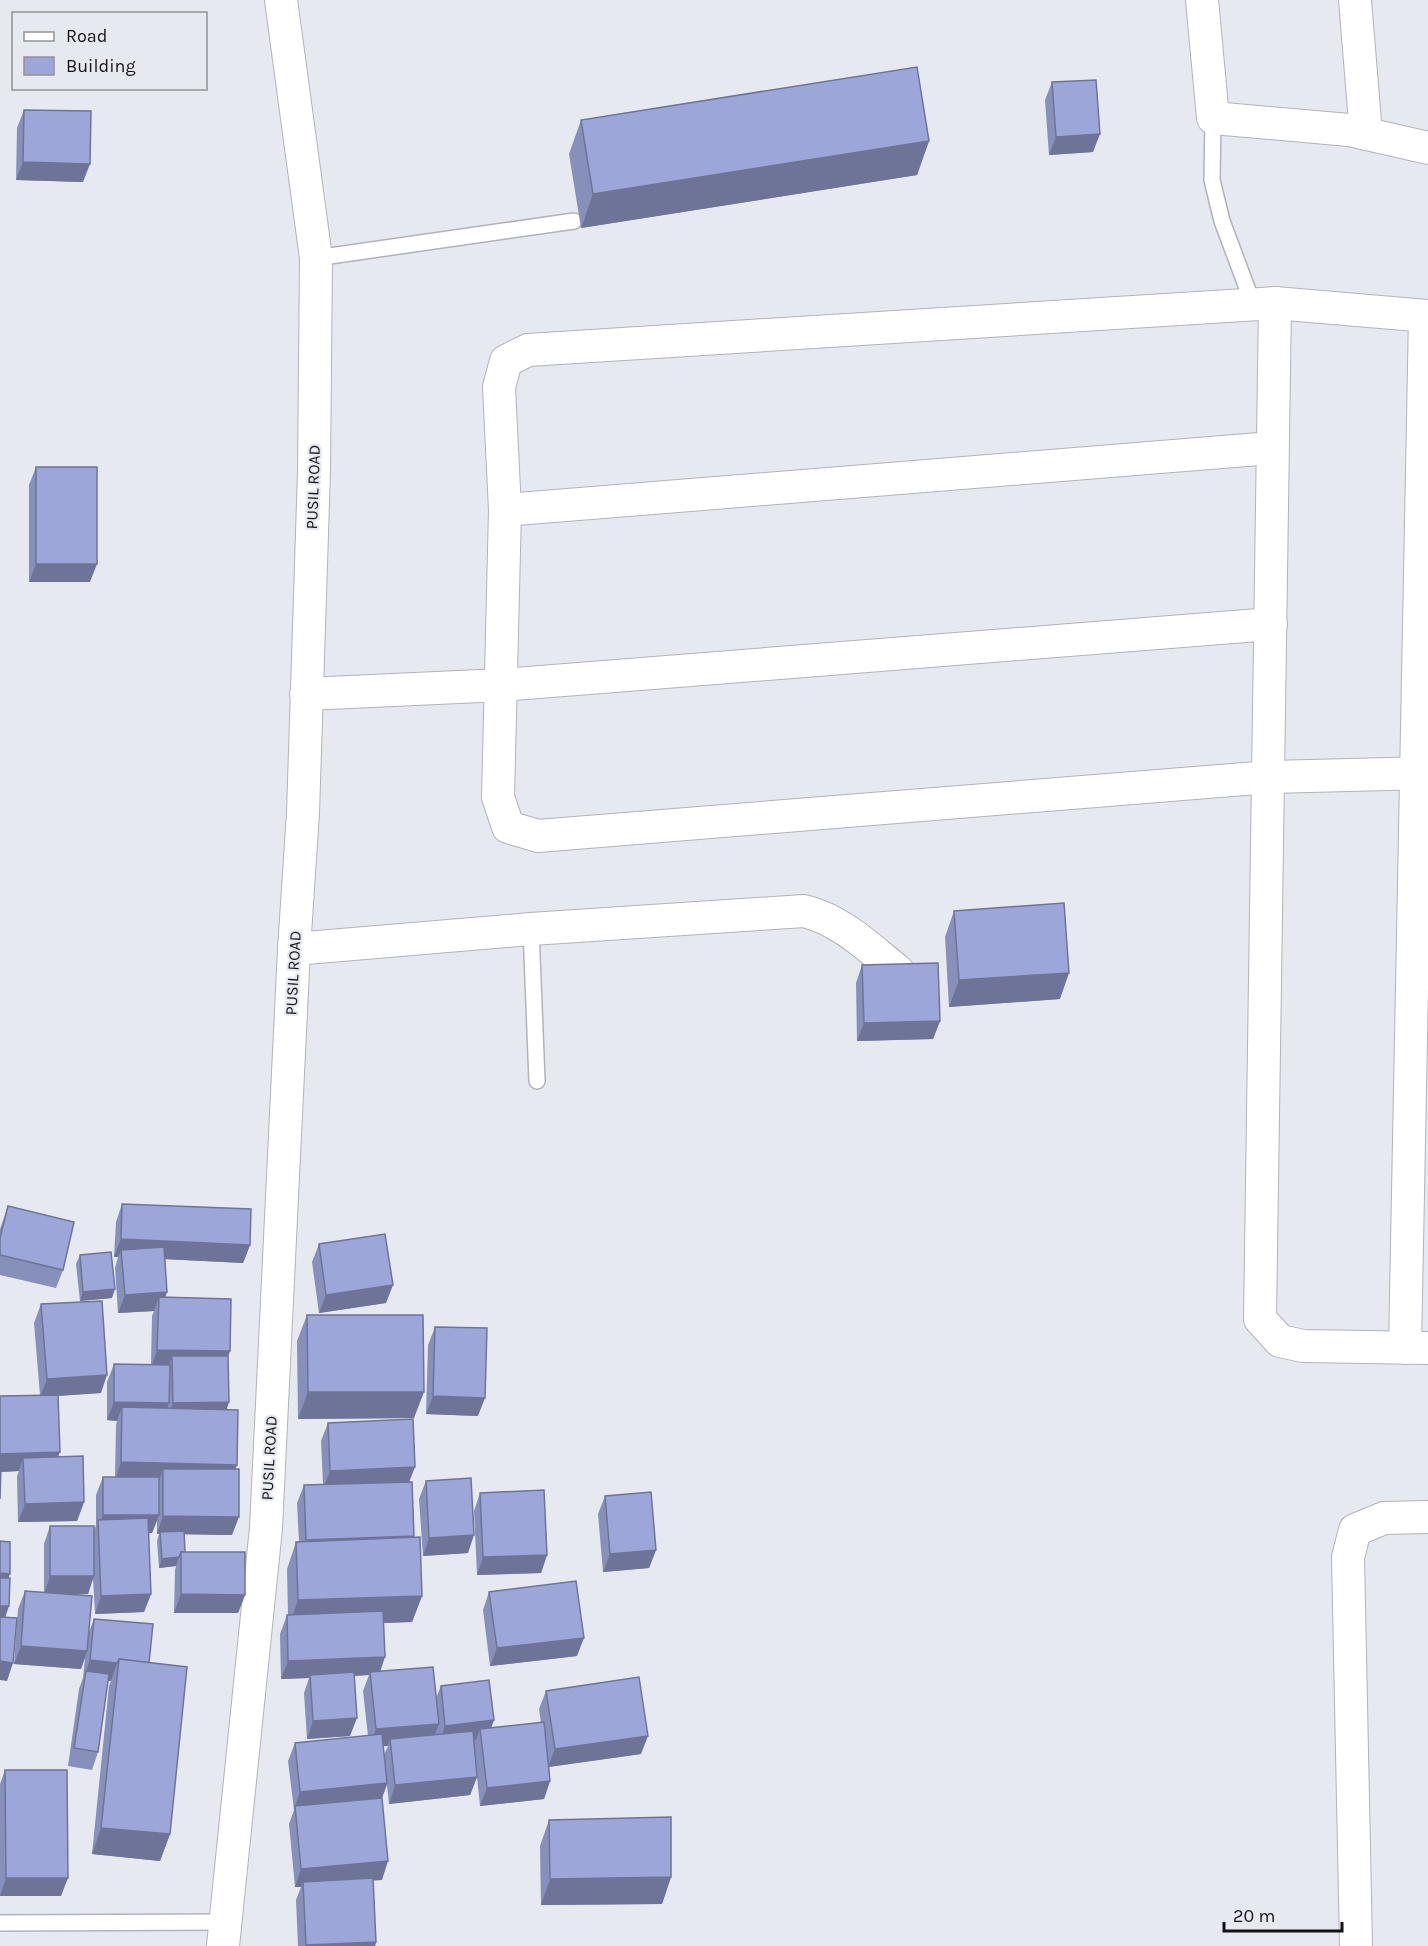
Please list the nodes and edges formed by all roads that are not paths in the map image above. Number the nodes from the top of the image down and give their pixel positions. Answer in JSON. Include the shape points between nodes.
{"nodes":[{"id":1,"x":281,"y":0,"type":"edge"},
{"id":2,"x":1202,"y":0,"type":"edge"},
{"id":3,"x":1355,"y":0,"type":"edge"},
{"id":4,"x":1213,"y":118,"type":"junction"},
{"id":5,"x":1366,"y":134,"type":"junction"},
{"id":6,"x":1428,"y":148,"type":"edge"},
{"id":7,"x":574,"y":221,"type":"dead end"},
{"id":8,"x":316,"y":258,"type":"junction"},
{"id":9,"x":1264,"y":304,"type":"junction"},
{"id":10,"x":1426,"y":316,"type":"edge"},
{"id":11,"x":1272,"y":448,"type":"junction"},
{"id":12,"x":505,"y":510,"type":"junction"},
{"id":13,"x":1271,"y":624,"type":"junction"},
{"id":14,"x":501,"y":685,"type":"junction"},
{"id":15,"x":306,"y":694,"type":"junction"},
{"id":16,"x":1422,"y":773,"type":"edge"},
{"id":17,"x":1269,"y":777,"type":"junction"},
{"id":18,"x":531,"y":929,"type":"junction"},
{"id":19,"x":294,"y":949,"type":"junction"},
{"id":20,"x":898,"y":972,"type":"edge"},
{"id":21,"x":537,"y":1081,"type":"dead end"},
{"id":22,"x":1416,"y":1348,"type":"edge"},
{"id":23,"x":1428,"y":1517,"type":"edge"},
{"id":24,"x":0,"y":1923,"type":"edge"},
{"id":25,"x":224,"y":1934,"type":"edge"},
{"id":26,"x":1356,"y":1946,"type":"edge"}],
"edges":[{"from":1,"to":8,"type":"street","name":"PUSIL ROAD"},
{"from":2,"to":4,"type":"street"},
{"from":3,"to":5,"type":"street"},
{"from":4,"to":5,"type":"street"},
{"from":4,"to":9,"type":"lane","via":[[1212,180],[1222,221]]},
{"from":5,"to":6,"type":"street"},
{"from":7,"to":8,"type":"lane"},
{"from":8,"to":15,"type":"street","name":"PUSIL ROAD"},
{"from":9,"to":10,"type":"street"},
{"from":9,"to":11,"type":"street"},
{"from":9,"to":12,"type":"street","via":[[528,350],[506,361],[500,387]]},
{"from":10,"to":16,"type":"street"},
{"from":11,"to":12,"type":"street"},
{"from":11,"to":13,"type":"street"},
{"from":12,"to":14,"type":"street"},
{"from":13,"to":14,"type":"street"},
{"from":13,"to":17,"type":"street"},
{"from":14,"to":15,"type":"street"},
{"from":14,"to":17,"type":"street","via":[[498,797],[508,827],[538,836]]},
{"from":15,"to":19,"type":"street","name":"PUSIL ROAD"},
{"from":16,"to":17,"type":"street"},
{"from":16,"to":22,"type":"street"},
{"from":17,"to":22,"type":"street","via":[[1260,1319],[1280,1341],[1303,1346]]},
{"from":18,"to":19,"type":"street"},
{"from":18,"to":20,"type":"street","via":[[804,911],[821,915],[844,929]]},
{"from":18,"to":21,"type":"lane"},
{"from":19,"to":25,"type":"street","name":"PUSIL ROAD","via":[[266,1528]]},
{"from":23,"to":26,"type":"street","via":[[1384,1518],[1354,1530],[1347,1557]]},
{"from":24,"to":25,"type":"lane"}]}
